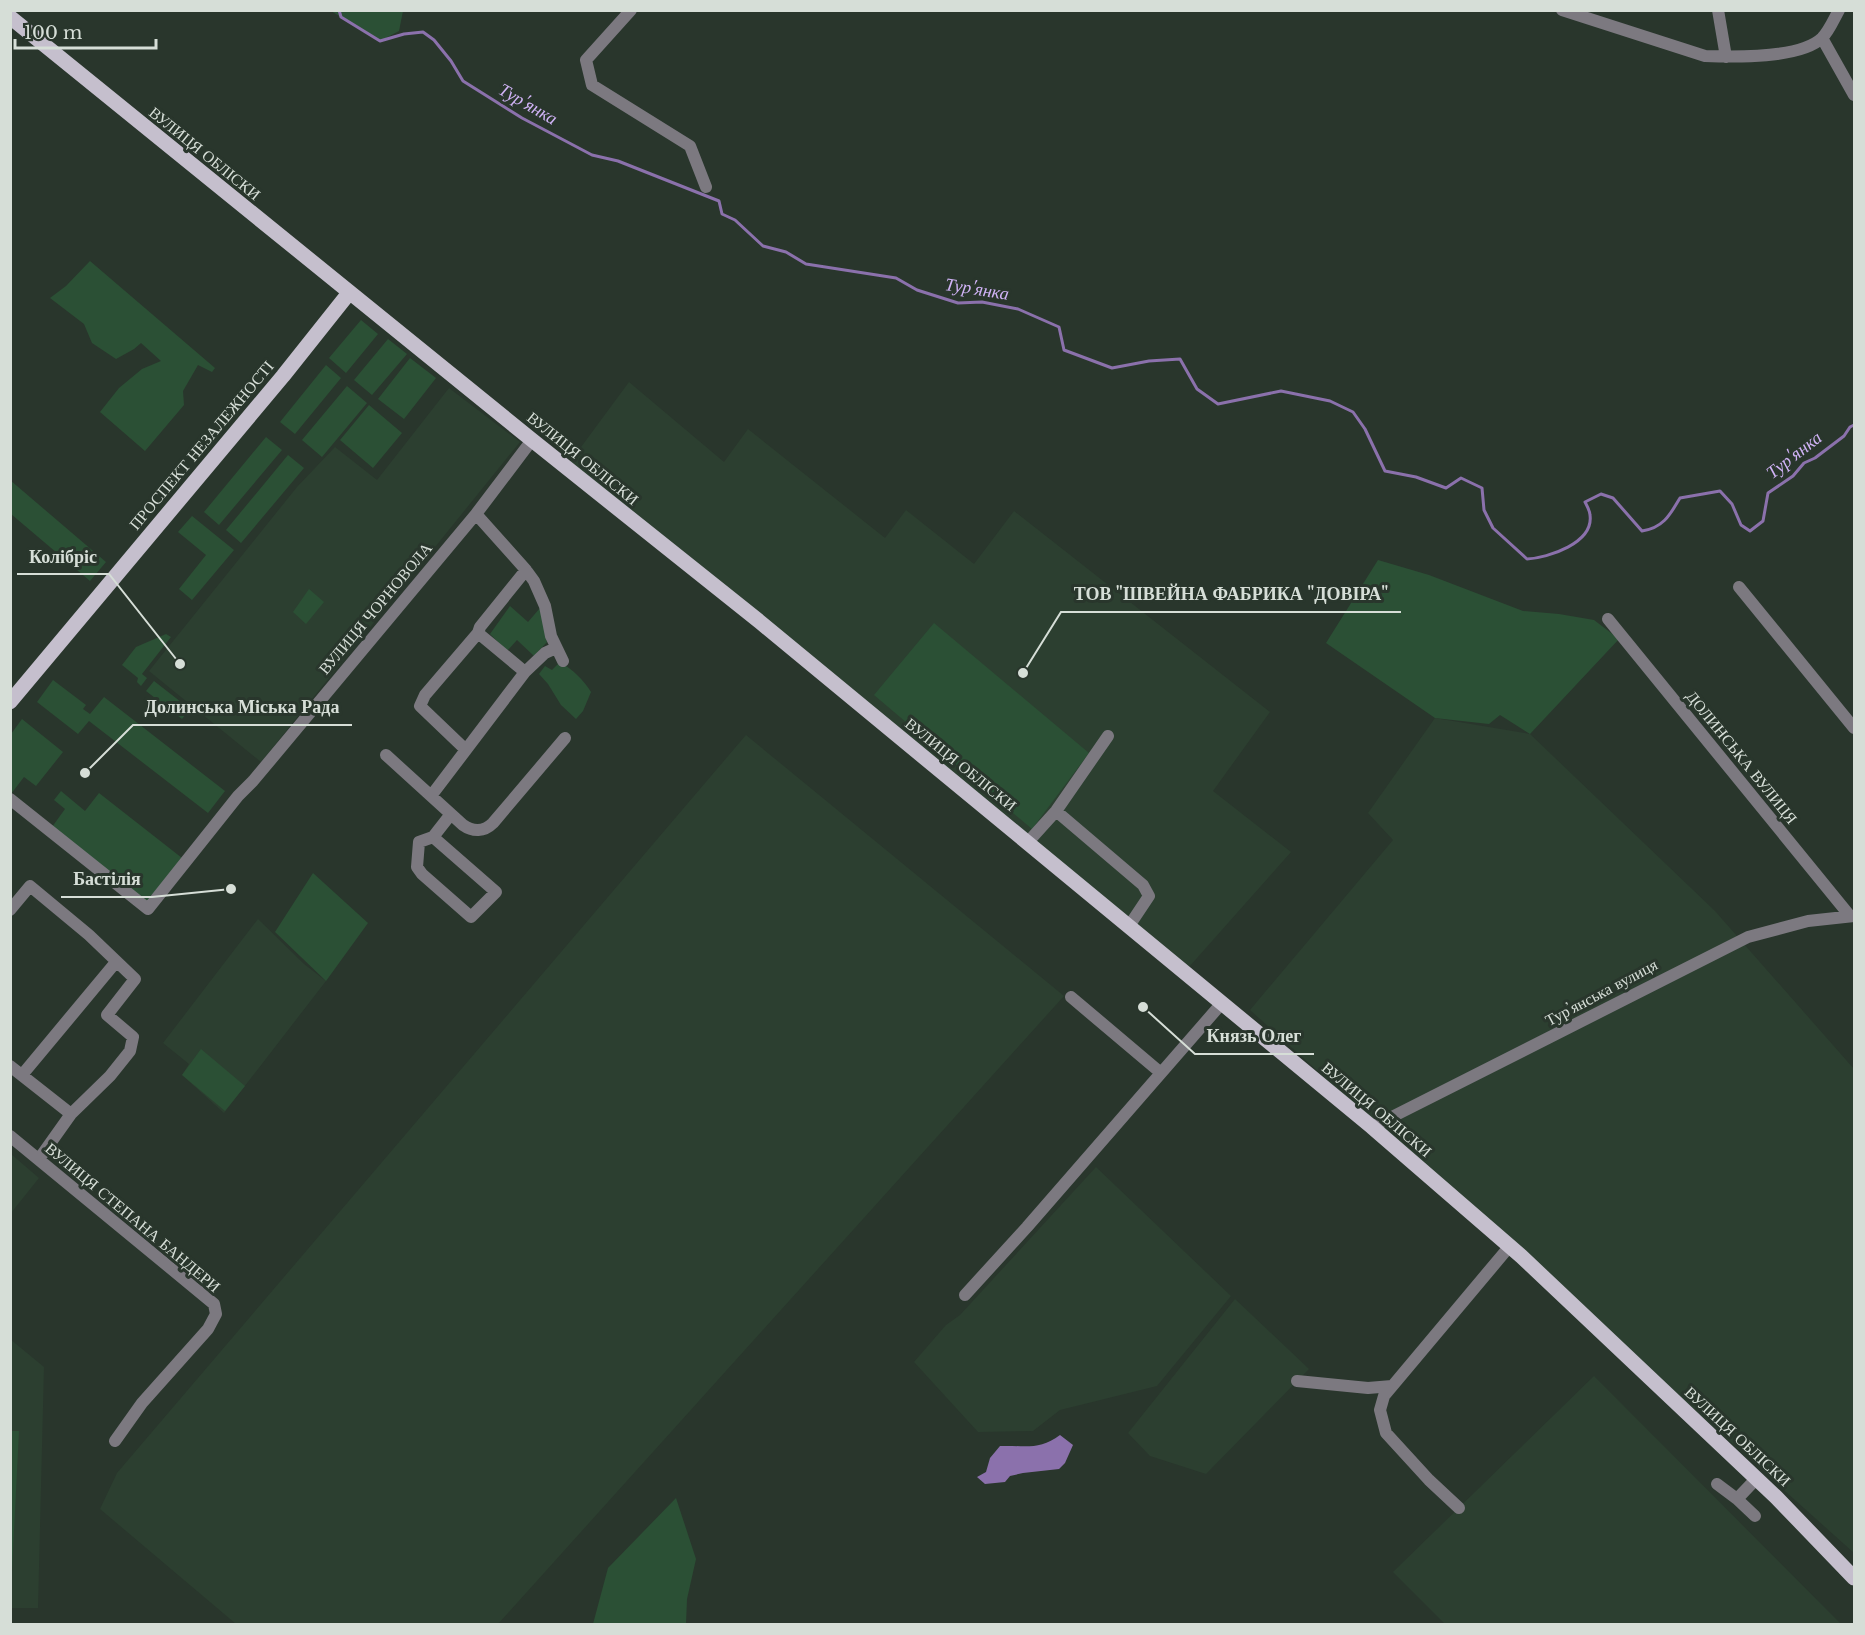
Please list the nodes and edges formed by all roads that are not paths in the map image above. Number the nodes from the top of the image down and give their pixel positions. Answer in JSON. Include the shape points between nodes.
{"nodes":[{"id":1,"x":631,"y":10,"type":"edge"},
{"id":2,"x":1562,"y":10,"type":"edge"},
{"id":3,"x":1718,"y":10,"type":"edge"},
{"id":4,"x":1839,"y":10,"type":"edge"},
{"id":5,"x":10,"y":17,"type":"edge"},
{"id":6,"x":1822,"y":38,"type":"junction"},
{"id":7,"x":1726,"y":57,"type":"junction"},
{"id":8,"x":1854,"y":95,"type":"edge"},
{"id":9,"x":706,"y":187,"type":"dead end"},
{"id":10,"x":349,"y":293,"type":"junction"},
{"id":11,"x":532,"y":440,"type":"junction"},
{"id":12,"x":476,"y":514,"type":"junction"},
{"id":13,"x":526,"y":570,"type":"junction"},
{"id":14,"x":1739,"y":587,"type":"dead end"},
{"id":15,"x":1608,"y":620,"type":"dead end"},
{"id":16,"x":478,"y":633,"type":"junction"},
{"id":17,"x":555,"y":648,"type":"junction"},
{"id":18,"x":563,"y":661,"type":"dead end"},
{"id":19,"x":525,"y":672,"type":"junction"},
{"id":20,"x":11,"y":699,"type":"edge"},
{"id":21,"x":1854,"y":728,"type":"edge"},
{"id":22,"x":1108,"y":736,"type":"dead end"},
{"id":23,"x":565,"y":738,"type":"dead end"},
{"id":24,"x":466,"y":750,"type":"junction"},
{"id":25,"x":386,"y":755,"type":"dead end"},
{"id":26,"x":430,"y":796,"type":"junction"},
{"id":27,"x":10,"y":799,"type":"edge"},
{"id":28,"x":1056,"y":812,"type":"junction"},
{"id":29,"x":451,"y":814,"type":"junction"},
{"id":30,"x":433,"y":837,"type":"junction"},
{"id":31,"x":1028,"y":842,"type":"junction"},
{"id":32,"x":10,"y":910,"type":"edge"},
{"id":33,"x":1852,"y":916,"type":"edge"},
{"id":34,"x":1129,"y":926,"type":"junction"},
{"id":35,"x":116,"y":962,"type":"junction"},
{"id":36,"x":1071,"y":997,"type":"dead end"},
{"id":37,"x":1222,"y":1003,"type":"junction"},
{"id":38,"x":10,"y":1066,"type":"edge"},
{"id":39,"x":1161,"y":1073,"type":"junction"},
{"id":40,"x":22,"y":1075,"type":"junction"},
{"id":41,"x":71,"y":1114,"type":"junction"},
{"id":42,"x":1372,"y":1127,"type":"junction"},
{"id":43,"x":10,"y":1136,"type":"edge"},
{"id":44,"x":39,"y":1159,"type":"junction"},
{"id":45,"x":1509,"y":1247,"type":"junction"},
{"id":46,"x":966,"y":1295,"type":"dead end"},
{"id":47,"x":1297,"y":1381,"type":"dead end"},
{"id":48,"x":1392,"y":1386,"type":"junction"},
{"id":49,"x":115,"y":1441,"type":"dead end"},
{"id":50,"x":1756,"y":1479,"type":"junction"},
{"id":51,"x":1717,"y":1484,"type":"dead end"},
{"id":52,"x":1737,"y":1499,"type":"junction"},
{"id":53,"x":1459,"y":1508,"type":"dead end"},
{"id":54,"x":1755,"y":1516,"type":"dead end"},
{"id":55,"x":1854,"y":1578,"type":"edge"}],
"edges":[{"from":1,"to":9,"type":"street","via":[[586,60],[592,85],[690,146]]},
{"from":2,"to":7,"type":"street","via":[[1705,56]]},
{"from":3,"to":7,"type":"street"},
{"from":4,"to":6,"type":"street"},
{"from":5,"to":10,"type":"main road","name":"ВУЛИЦЯ ОБЛІСКИ"},
{"from":6,"to":7,"type":"street","via":[[1802,49],[1757,57]]},
{"from":6,"to":8,"type":"street"},
{"from":10,"to":11,"type":"main road","name":"ВУЛИЦЯ ОБЛІСКИ"},
{"from":10,"to":20,"type":"main road","name":"ПРОСПЕКТ НЕЗАЛЕЖНОСТІ"},
{"from":11,"to":12,"type":"street","name":"ВУЛИЦЯ ЧОРНОВОЛА"},
{"from":11,"to":31,"type":"main road","name":"ВУЛИЦЯ ОБЛІСКИ"},
{"from":12,"to":13,"type":"street"},
{"from":12,"to":27,"type":"street","name":"ВУЛИЦЯ ЧОРНОВОЛА","via":[[148,909]]},
{"from":13,"to":16,"type":"street"},
{"from":13,"to":17,"type":"street","via":[[540,592]]},
{"from":14,"to":21,"type":"street"},
{"from":15,"to":33,"type":"street","name":"ДОЛИНСЬКА ВУЛИЦЯ"},
{"from":16,"to":19,"type":"street"},
{"from":16,"to":24,"type":"street","via":[[420,706]]},
{"from":17,"to":18,"type":"street"},
{"from":17,"to":19,"type":"street"},
{"from":19,"to":24,"type":"street"},
{"from":22,"to":28,"type":"street"},
{"from":23,"to":29,"type":"street","via":[[489,827],[473,830]]},
{"from":24,"to":26,"type":"street"},
{"from":25,"to":26,"type":"street"},
{"from":26,"to":29,"type":"street"},
{"from":28,"to":31,"type":"street"},
{"from":28,"to":34,"type":"street","via":[[1143,885],[1149,896]]},
{"from":29,"to":30,"type":"street"},
{"from":30,"to":30,"type":"street","via":[[496,892],[471,917],[417,867],[419,842]]},
{"from":31,"to":34,"type":"main road","name":"ВУЛИЦЯ ОБЛІСКИ"},
{"from":32,"to":35,"type":"street","via":[[30,886]]},
{"from":33,"to":42,"type":"street","name":"Турʼянська вулиця","via":[[1808,921],[1748,937]]},
{"from":34,"to":37,"type":"main road","name":"ВУЛИЦЯ ОБЛІСКИ"},
{"from":35,"to":40,"type":"street"},
{"from":35,"to":41,"type":"street","via":[[135,979],[107,1015],[133,1037],[130,1051]]},
{"from":36,"to":39,"type":"street"},
{"from":37,"to":39,"type":"street"},
{"from":37,"to":42,"type":"main road","name":"ВУЛИЦЯ ОБЛІСКИ"},
{"from":38,"to":40,"type":"street"},
{"from":39,"to":46,"type":"street"},
{"from":40,"to":41,"type":"street"},
{"from":41,"to":44,"type":"street"},
{"from":42,"to":45,"type":"main road","name":"ВУЛИЦЯ ОБЛІСКИ"},
{"from":43,"to":44,"type":"street","name":"ВУЛИЦЯ СТЕПАНА БАНДЕРИ"},
{"from":44,"to":49,"type":"street","name":"ВУЛИЦЯ СТЕПАНА БАНДЕРИ","via":[[214,1304],[216,1314],[208,1329],[142,1403]]},
{"from":45,"to":48,"type":"street"},
{"from":45,"to":50,"type":"main road","name":"ВУЛИЦЯ ОБЛІСКИ"},
{"from":47,"to":48,"type":"street","via":[[1368,1388]]},
{"from":48,"to":53,"type":"street","via":[[1380,1410],[1386,1433]]},
{"from":50,"to":52,"type":"street"},
{"from":50,"to":55,"type":"main road","name":"ВУЛИЦЯ ОБЛІСКИ"},
{"from":51,"to":52,"type":"street"},
{"from":52,"to":54,"type":"street"}]}
